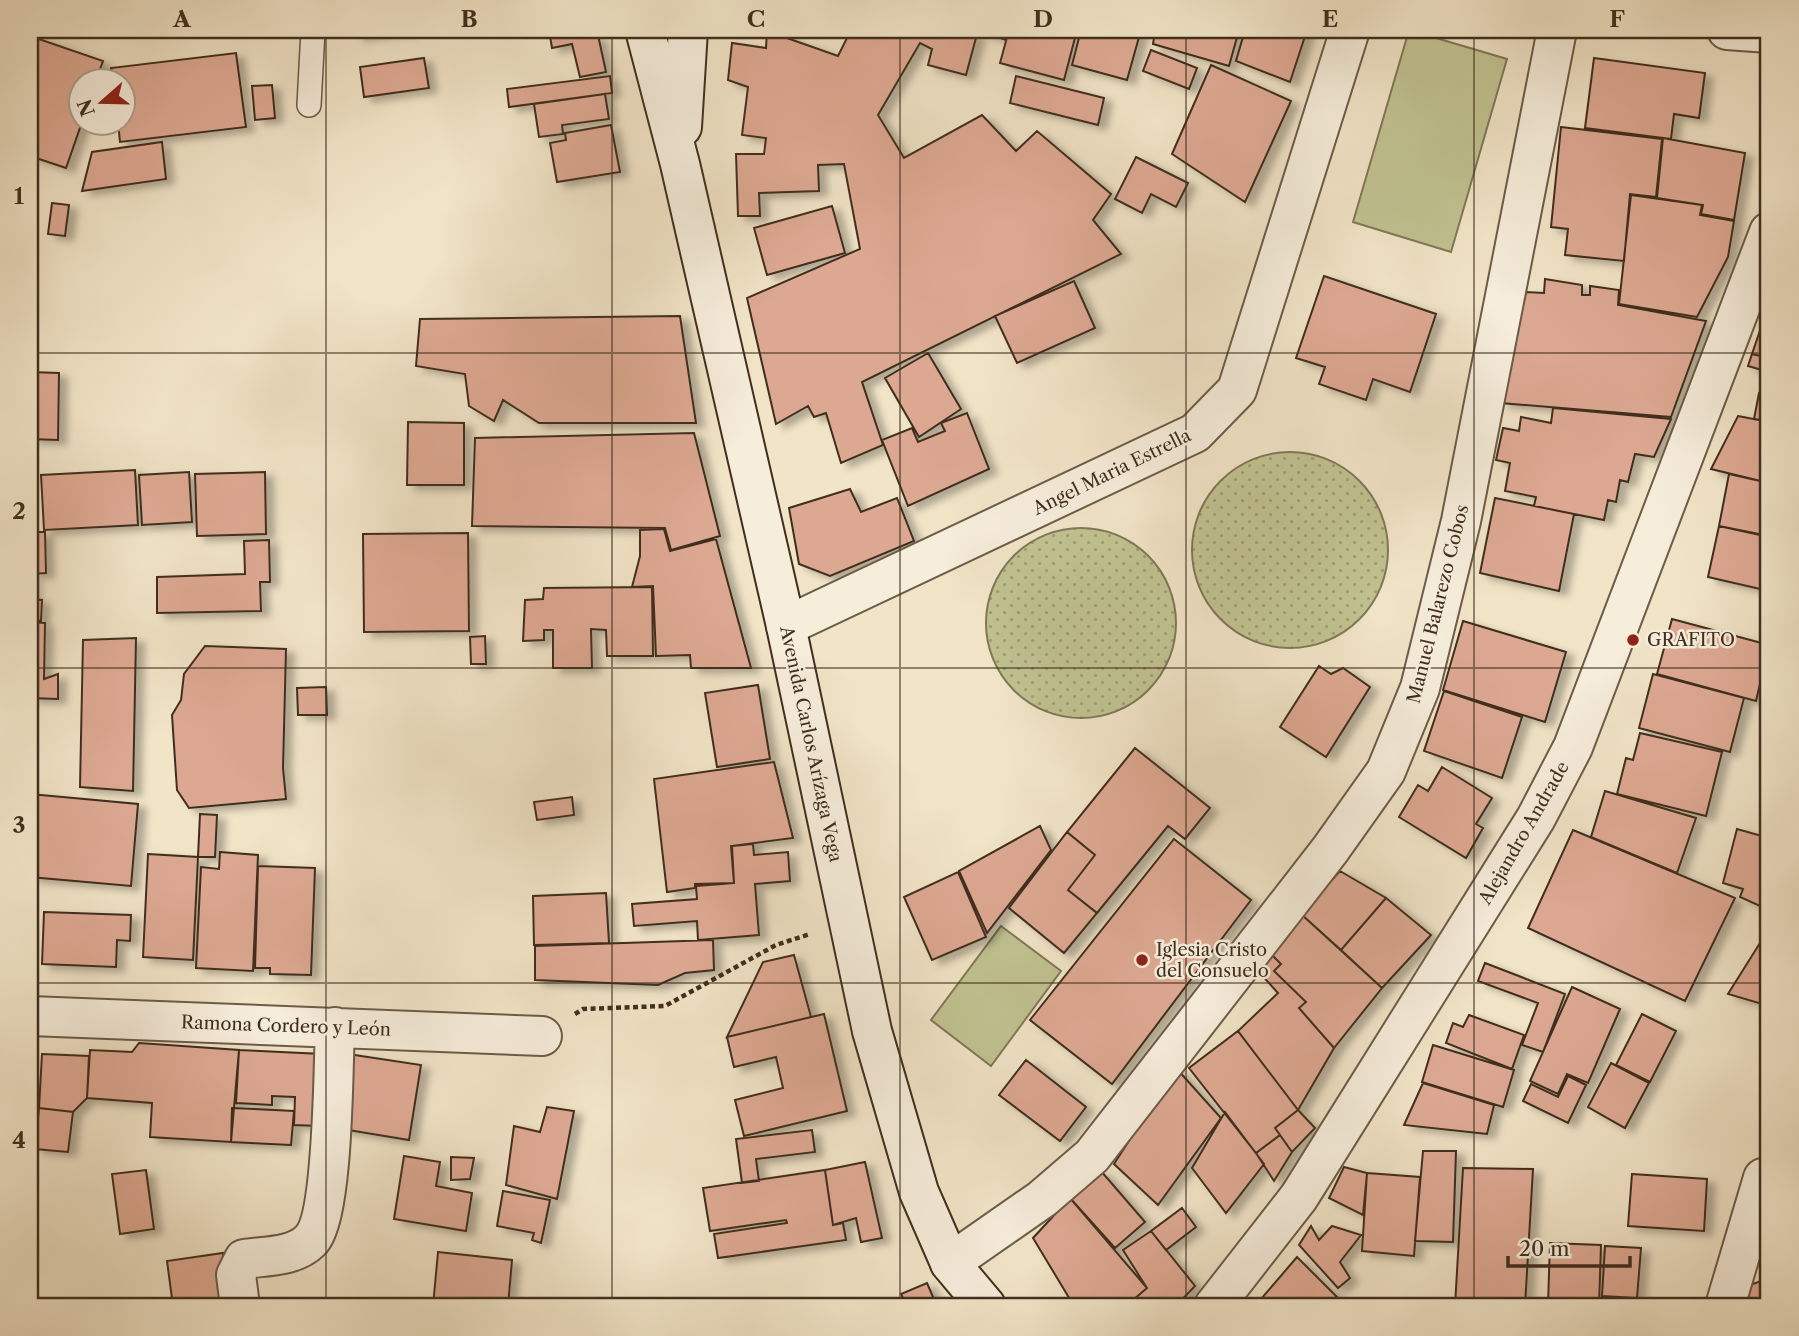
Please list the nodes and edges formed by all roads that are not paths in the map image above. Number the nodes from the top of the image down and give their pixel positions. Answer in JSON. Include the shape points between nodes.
{"nodes":[{"id":1,"x":313,"y":30,"type":"edge"},
{"id":2,"x":645,"y":30,"type":"edge"},
{"id":3,"x":688,"y":30,"type":"edge"},
{"id":4,"x":1350,"y":30,"type":"edge"},
{"id":5,"x":1557,"y":30,"type":"edge"},
{"id":6,"x":1727,"y":30,"type":"edge"},
{"id":7,"x":1769,"y":33,"type":"edge"},
{"id":8,"x":309,"y":105,"type":"dead end"},
{"id":9,"x":680,"y":164,"type":"junction"},
{"id":10,"x":1769,"y":232,"type":"edge"},
{"id":11,"x":786,"y":626,"type":"junction"},
{"id":12,"x":30,"y":1016,"type":"edge"},
{"id":13,"x":335,"y":1027,"type":"junction"},
{"id":14,"x":542,"y":1036,"type":"road end"},
{"id":15,"x":1763,"y":1178,"type":"dead end"},
{"id":16,"x":950,"y":1263,"type":"junction"},
{"id":17,"x":240,"y":1306,"type":"edge"},
{"id":18,"x":986,"y":1306,"type":"edge"},
{"id":19,"x":1214,"y":1306,"type":"edge"},
{"id":20,"x":1725,"y":1306,"type":"edge"}],
"edges":[{"from":1,"to":8,"type":"lane"},
{"from":2,"to":9,"type":"street","name":"Avenida Carlos Arízaga Vega"},
{"from":3,"to":9,"type":"street","name":"Avenida Carlos Arízaga Vega"},
{"from":4,"to":11,"type":"street","name":"Angel Maria Estrella","via":[[1237,390],[1195,433]]},
{"from":5,"to":16,"type":"street","name":"Manuel Balarezo Cobos","via":[[1461,521],[1420,688],[1386,771],[1093,1156],[1042,1199]]},
{"from":6,"to":7,"type":"street"},
{"from":9,"to":11,"type":"street","name":"Avenida Carlos Arízaga Vega"},
{"from":10,"to":19,"type":"street","name":"Alejandro Andrade","via":[[1573,747],[1536,818],[1299,1197]]},
{"from":11,"to":16,"type":"street","name":"Avenida Carlos Arízaga Vega","via":[[872,1031],[919,1192]]},
{"from":12,"to":13,"type":"street","name":"Ramona Cordero y León"},
{"from":13,"to":14,"type":"street","name":"Ramona Cordero y León"},
{"from":13,"to":17,"type":"street","via":[[325,1210],[312,1240],[292,1252],[244,1259],[236,1275]]},
{"from":15,"to":20,"type":"street"},
{"from":16,"to":18,"type":"street","name":"Avenida Carlos Arízaga Vega"}]}
